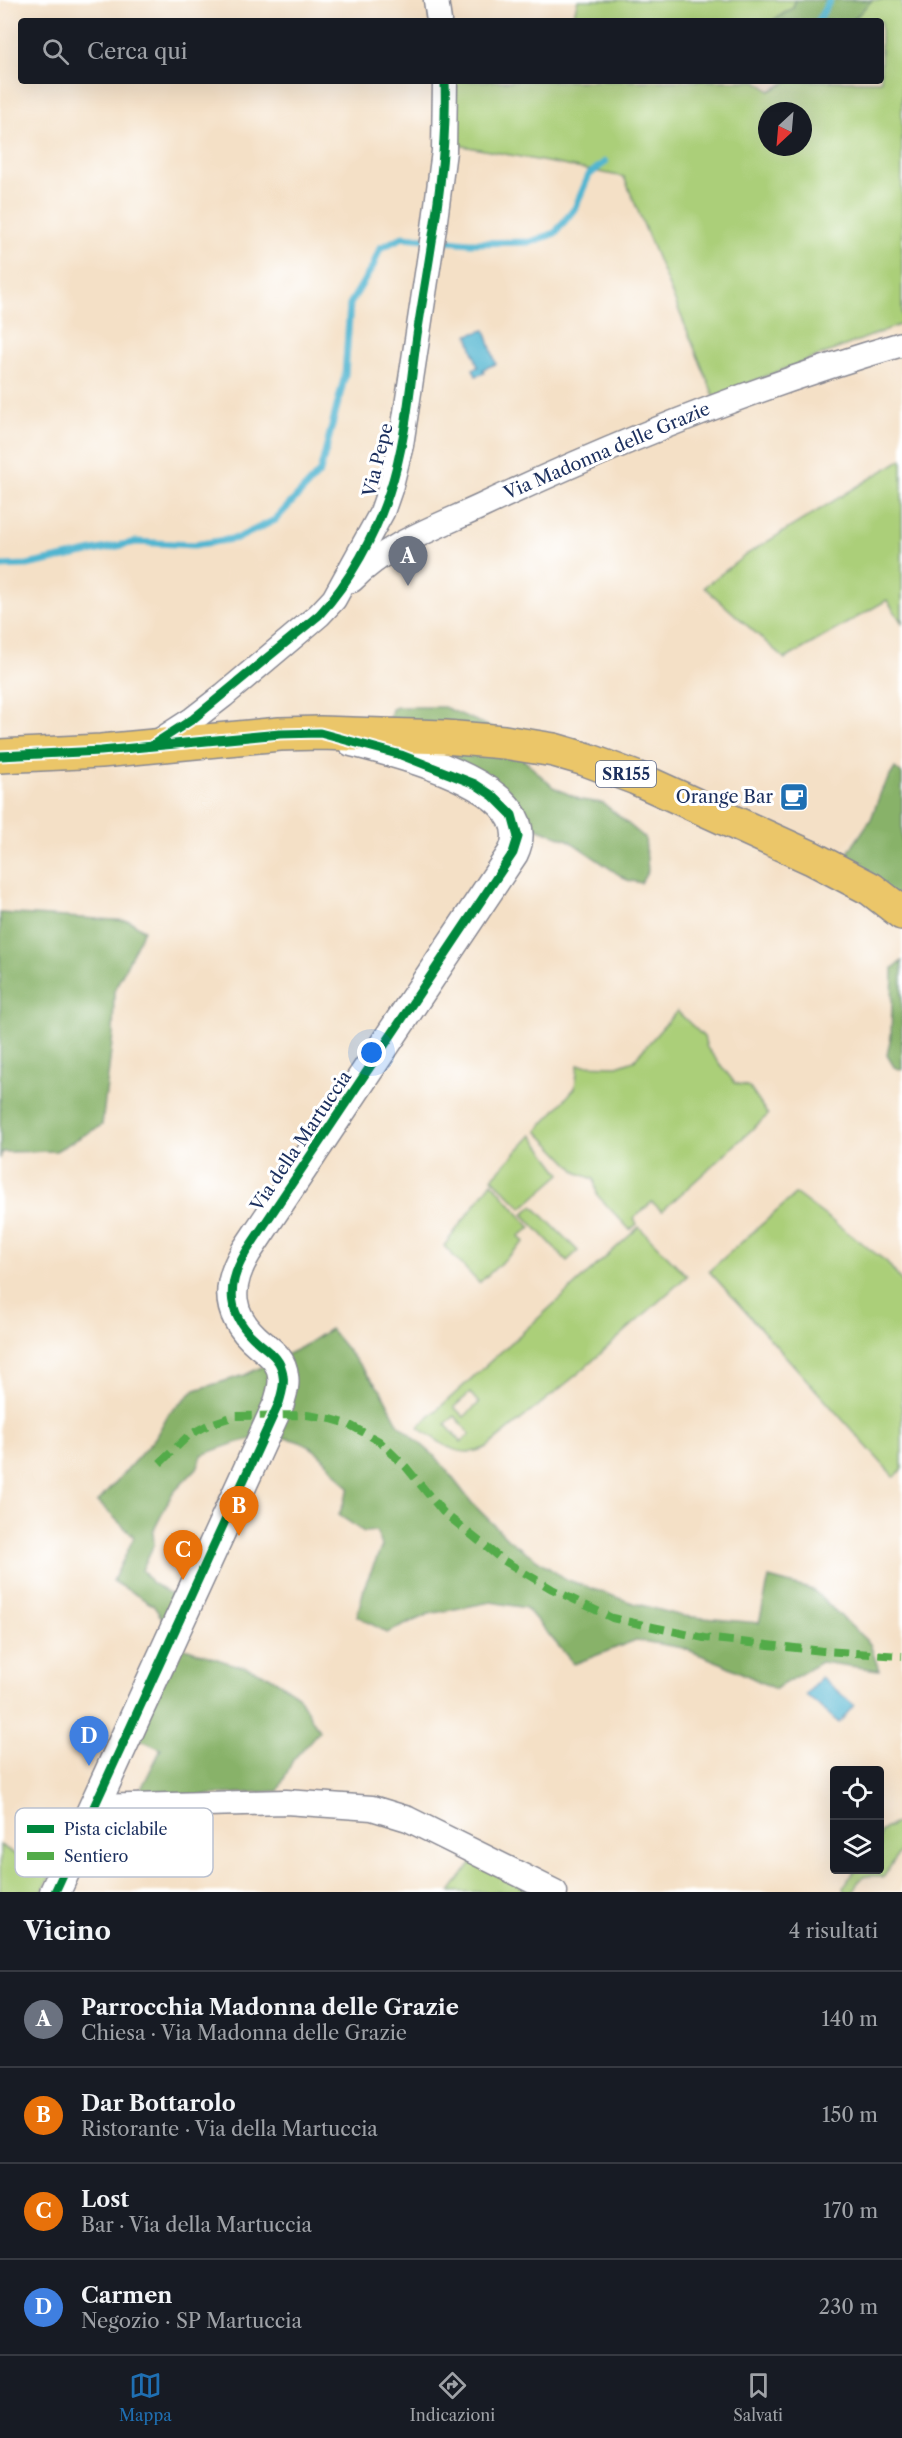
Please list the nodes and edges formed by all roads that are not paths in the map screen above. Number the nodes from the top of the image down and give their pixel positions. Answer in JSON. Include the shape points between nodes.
{"nodes":[{"id":1,"x":436,"y":0,"type":"edge"},
{"id":2,"x":439,"y":18,"type":"edge"},
{"id":3,"x":445,"y":84,"type":"edge"},
{"id":4,"x":902,"y":344,"type":"edge"},
{"id":5,"x":334,"y":599,"type":"junction"},
{"id":6,"x":320,"y":733,"type":"junction"},
{"id":7,"x":149,"y":747,"type":"junction"},
{"id":8,"x":0,"y":756,"type":"edge"},
{"id":9,"x":902,"y":914,"type":"edge"},
{"id":10,"x":94,"y":1807,"type":"joint"},
{"id":11,"x":62,"y":1877,"type":"edge"},
{"id":12,"x":55,"y":1892,"type":"edge"},
{"id":13,"x":555,"y":1892,"type":"edge"}],
"edges":[{"from":1,"to":2,"type":"street"},
{"from":3,"to":5,"type":"street","name":"Via Pepe","via":[[444,143],[401,445],[390,489],[366,544]]},
{"from":4,"to":5,"type":"street","name":"Via Madonna delle Grazie","via":[[821,367],[718,404],[581,460],[392,549],[363,569]]},
{"from":5,"to":7,"type":"street","name":"Via Pepe","via":[[224,695]]},
{"from":6,"to":7,"type":"main road","number":"SR155"},
{"from":6,"to":9,"type":"main road","number":"SR155","via":[[479,740],[574,755],[636,778],[812,858],[871,890]]},
{"from":6,"to":10,"type":"street","name":"Via della Martuccia","via":[[401,755],[475,784],[508,810],[518,837],[513,853],[239,1265],[232,1285],[234,1307],[244,1328],[278,1361],[284,1377],[281,1396]]},
{"from":7,"to":8,"type":"main road","number":"SR155"},
{"from":10,"to":13,"type":"street","via":[[286,1802],[372,1808],[408,1819]]},
{"from":11,"to":12,"type":"street","name":"Via della Martuccia"}]}
